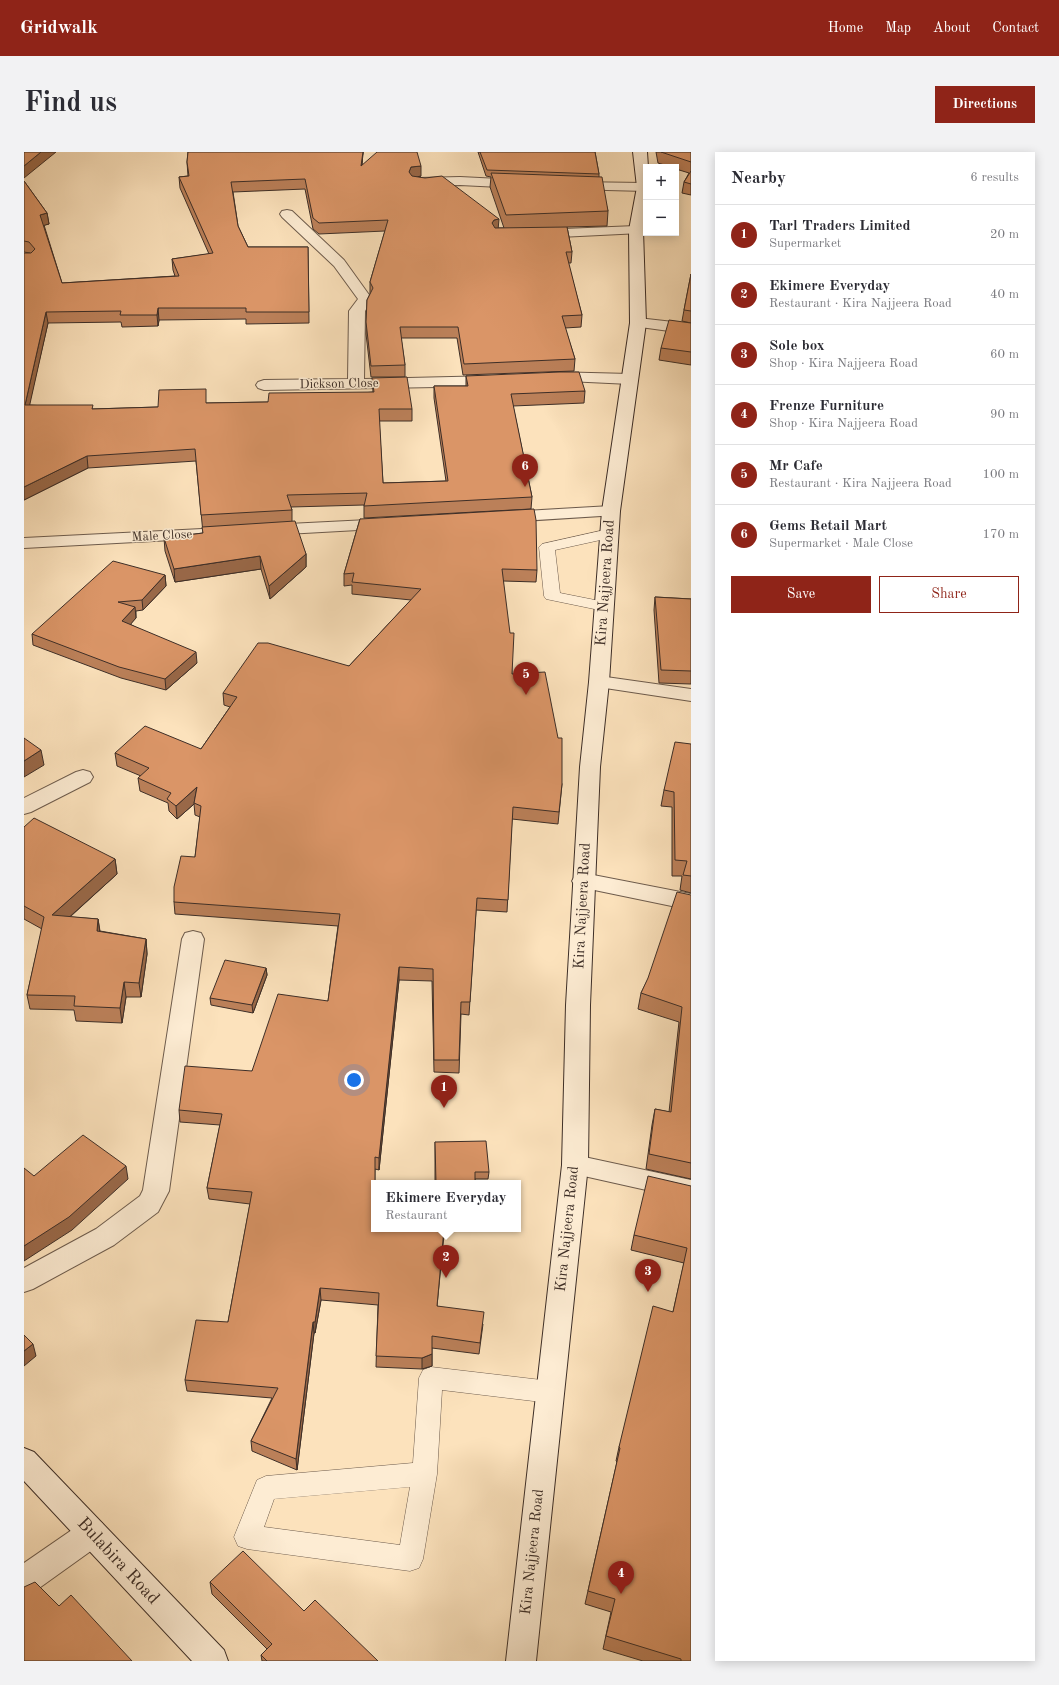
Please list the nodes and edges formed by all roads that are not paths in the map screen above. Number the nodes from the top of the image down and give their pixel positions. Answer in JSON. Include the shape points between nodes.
{"nodes":[{"id":1,"x":640,"y":152,"type":"edge"},
{"id":2,"x":643,"y":178,"type":"edge"},
{"id":3,"x":417,"y":182,"type":"edge"},
{"id":4,"x":537,"y":185,"type":"edge"},
{"id":5,"x":560,"y":185,"type":"edge"},
{"id":6,"x":643,"y":187,"type":"edge"},
{"id":7,"x":643,"y":192,"type":"edge"},
{"id":8,"x":287,"y":214,"type":"dead end"},
{"id":9,"x":636,"y":230,"type":"junction"},
{"id":10,"x":523,"y":234,"type":"edge"},
{"id":11,"x":638,"y":322,"type":"junction"},
{"id":12,"x":691,"y":329,"type":"edge"},
{"id":13,"x":537,"y":378,"type":"edge"},
{"id":14,"x":630,"y":379,"type":"junction"},
{"id":15,"x":508,"y":380,"type":"edge"},
{"id":16,"x":356,"y":384,"type":"junction"},
{"id":17,"x":264,"y":385,"type":"dead end"},
{"id":18,"x":611,"y":511,"type":"junction"},
{"id":19,"x":492,"y":518,"type":"edge"},
{"id":20,"x":405,"y":523,"type":"edge"},
{"id":21,"x":609,"y":534,"type":"junction"},
{"id":22,"x":24,"y":543,"type":"edge"},
{"id":23,"x":604,"y":606,"type":"junction"},
{"id":24,"x":598,"y":682,"type":"junction"},
{"id":25,"x":691,"y":695,"type":"edge"},
{"id":26,"x":84,"y":777,"type":"dead end"},
{"id":27,"x":24,"y":807,"type":"edge"},
{"id":28,"x":583,"y":881,"type":"junction"},
{"id":29,"x":691,"y":902,"type":"edge"},
{"id":30,"x":193,"y":940,"type":"dead end"},
{"id":31,"x":575,"y":1165,"type":"junction"},
{"id":32,"x":691,"y":1190,"type":"edge"},
{"id":33,"x":24,"y":1281,"type":"edge"},
{"id":34,"x":550,"y":1392,"type":"junction"},
{"id":35,"x":24,"y":1462,"type":"edge"},
{"id":36,"x":425,"y":1474,"type":"junction"},
{"id":37,"x":92,"y":1533,"type":"junction"},
{"id":38,"x":24,"y":1581,"type":"edge"},
{"id":39,"x":213,"y":1661,"type":"edge"},
{"id":40,"x":521,"y":1661,"type":"edge"}],
"edges":[{"from":1,"to":2,"type":"street","name":"Kira Najjeera Road"},
{"from":3,"to":4,"type":"street","via":[[460,181]]},
{"from":5,"to":6,"type":"street"},
{"from":7,"to":9,"type":"street","name":"Kira Najjeera Road"},
{"from":8,"to":16,"type":"street","via":[[339,263],[365,299],[356,311]]},
{"from":9,"to":10,"type":"street"},
{"from":9,"to":11,"type":"street","name":"Kira Najjeera Road"},
{"from":11,"to":12,"type":"street"},
{"from":11,"to":14,"type":"street","name":"Kira Najjeera Road"},
{"from":13,"to":14,"type":"street","via":[[558,376]]},
{"from":14,"to":18,"type":"street","name":"Kira Najjeera Road"},
{"from":15,"to":16,"type":"street","name":"Dickson Close"},
{"from":16,"to":17,"type":"street","name":"Dickson Close"},
{"from":18,"to":19,"type":"street"},
{"from":18,"to":21,"type":"street","name":"Kira Najjeera Road"},
{"from":20,"to":22,"type":"street","name":"Male Close"},
{"from":21,"to":23,"type":"street","name":"Kira Najjeera Road"},
{"from":21,"to":23,"type":"lane","via":[[547,547],[552,596]]},
{"from":23,"to":24,"type":"street","name":"Kira Najjeera Road"},
{"from":24,"to":25,"type":"street"},
{"from":24,"to":28,"type":"street","name":"Kira Najjeera Road"},
{"from":26,"to":27,"type":"street"},
{"from":28,"to":29,"type":"street"},
{"from":28,"to":31,"type":"street","name":"Kira Najjeera Road"},
{"from":30,"to":33,"type":"street","via":[[156,1191],[149,1204],[104,1237]]},
{"from":31,"to":32,"type":"street"},
{"from":31,"to":34,"type":"street","name":"Kira Najjeera Road"},
{"from":34,"to":36,"type":"lane","via":[[431,1378]]},
{"from":34,"to":40,"type":"street","name":"Kira Najjeera Road"},
{"from":35,"to":37,"type":"street","name":"Bulabira Road"},
{"from":36,"to":36,"type":"lane","via":[[410,1558],[247,1537],[266,1488]]},
{"from":37,"to":38,"type":"street"},
{"from":37,"to":39,"type":"street","name":"Bulabira Road"}]}
